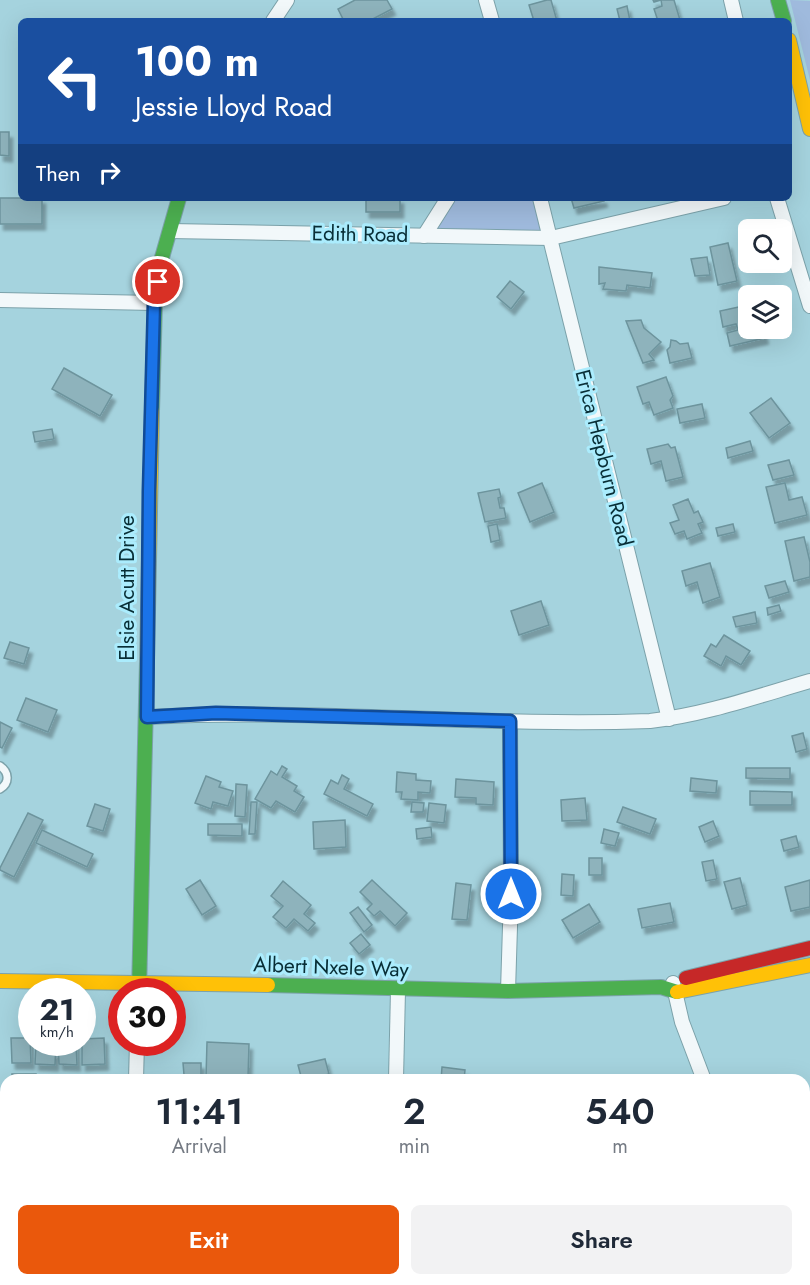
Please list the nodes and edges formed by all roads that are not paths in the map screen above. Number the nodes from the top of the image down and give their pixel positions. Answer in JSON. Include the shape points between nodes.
{"nodes":[{"id":1,"x":287,"y":0,"type":"edge"},
{"id":2,"x":486,"y":0,"type":"edge"},
{"id":3,"x":731,"y":0,"type":"edge"},
{"id":4,"x":778,"y":0,"type":"edge"},
{"id":5,"x":275,"y":18,"type":"edge"},
{"id":6,"x":491,"y":18,"type":"edge"},
{"id":7,"x":735,"y":18,"type":"edge"},
{"id":8,"x":783,"y":18,"type":"edge"},
{"id":9,"x":792,"y":53,"type":"edge"},
{"id":10,"x":810,"y":129,"type":"edge"},
{"id":11,"x":178,"y":201,"type":"edge"},
{"id":12,"x":446,"y":201,"type":"edge"},
{"id":13,"x":541,"y":201,"type":"edge"},
{"id":14,"x":711,"y":201,"type":"edge"},
{"id":15,"x":778,"y":201,"type":"edge"},
{"id":16,"x":170,"y":231,"type":"junction"},
{"id":17,"x":424,"y":236,"type":"junction"},
{"id":18,"x":551,"y":238,"type":"junction"},
{"id":19,"x":0,"y":300,"type":"edge"},
{"id":20,"x":154,"y":303,"type":"junction"},
{"id":21,"x":810,"y":306,"type":"edge"},
{"id":22,"x":810,"y":681,"type":"edge"},
{"id":23,"x":147,"y":717,"type":"junction"},
{"id":24,"x":669,"y":719,"type":"junction"},
{"id":25,"x":510,"y":721,"type":"junction"},
{"id":26,"x":0,"y":765,"type":"edge"},
{"id":27,"x":0,"y":789,"type":"edge"},
{"id":28,"x":810,"y":948,"type":"edge"},
{"id":29,"x":810,"y":965,"type":"edge"},
{"id":30,"x":139,"y":978,"type":"edge"},
{"id":31,"x":0,"y":981,"type":"edge"},
{"id":32,"x":108,"y":986,"type":"edge"},
{"id":33,"x":670,"y":987,"type":"junction"},
{"id":34,"x":186,"y":988,"type":"edge"},
{"id":35,"x":399,"y":990,"type":"junction"},
{"id":36,"x":508,"y":991,"type":"junction"},
{"id":37,"x":137,"y":1056,"type":"edge"},
{"id":38,"x":136,"y":1074,"type":"edge"},
{"id":39,"x":396,"y":1074,"type":"edge"},
{"id":40,"x":702,"y":1074,"type":"edge"}],
"edges":[{"from":1,"to":5,"type":"street"},
{"from":2,"to":6,"type":"street"},
{"from":3,"to":7,"type":"street"},
{"from":4,"to":8,"type":"main road"},
{"from":9,"to":10,"type":"main road"},
{"from":11,"to":16,"type":"main road","name":"Elsie Acutt Drive"},
{"from":12,"to":17,"type":"street"},
{"from":13,"to":18,"type":"street","name":"Erica Hepburn Road"},
{"from":14,"to":18,"type":"street","name":"Edith Road"},
{"from":15,"to":21,"type":"street"},
{"from":16,"to":17,"type":"street","name":"Edith Road"},
{"from":16,"to":20,"type":"main road","name":"Elsie Acutt Drive"},
{"from":17,"to":18,"type":"street","name":"Edith Road"},
{"from":18,"to":24,"type":"street","name":"Erica Hepburn Road"},
{"from":19,"to":20,"type":"street"},
{"from":20,"to":23,"type":"main road","name":"Elsie Acutt Drive"},
{"from":22,"to":24,"type":"street"},
{"from":23,"to":25,"type":"street","via":[[216,713]]},
{"from":23,"to":30,"type":"main road","name":"Elsie Acutt Drive"},
{"from":24,"to":25,"type":"street"},
{"from":25,"to":36,"type":"street"},
{"from":26,"to":27,"type":"lane","via":[[8,777]]},
{"from":28,"to":33,"type":"main road","name":"Albert Nxele Way"},
{"from":29,"to":33,"type":"main road","name":"Albert Nxele Way"},
{"from":31,"to":32,"type":"main road","name":"Albert Nxele Way"},
{"from":33,"to":36,"type":"main road","name":"Albert Nxele Way"},
{"from":33,"to":40,"type":"street"},
{"from":34,"to":35,"type":"main road","name":"Albert Nxele Way"},
{"from":35,"to":36,"type":"main road","name":"Albert Nxele Way"},
{"from":35,"to":39,"type":"street"},
{"from":37,"to":38,"type":"street"}]}
